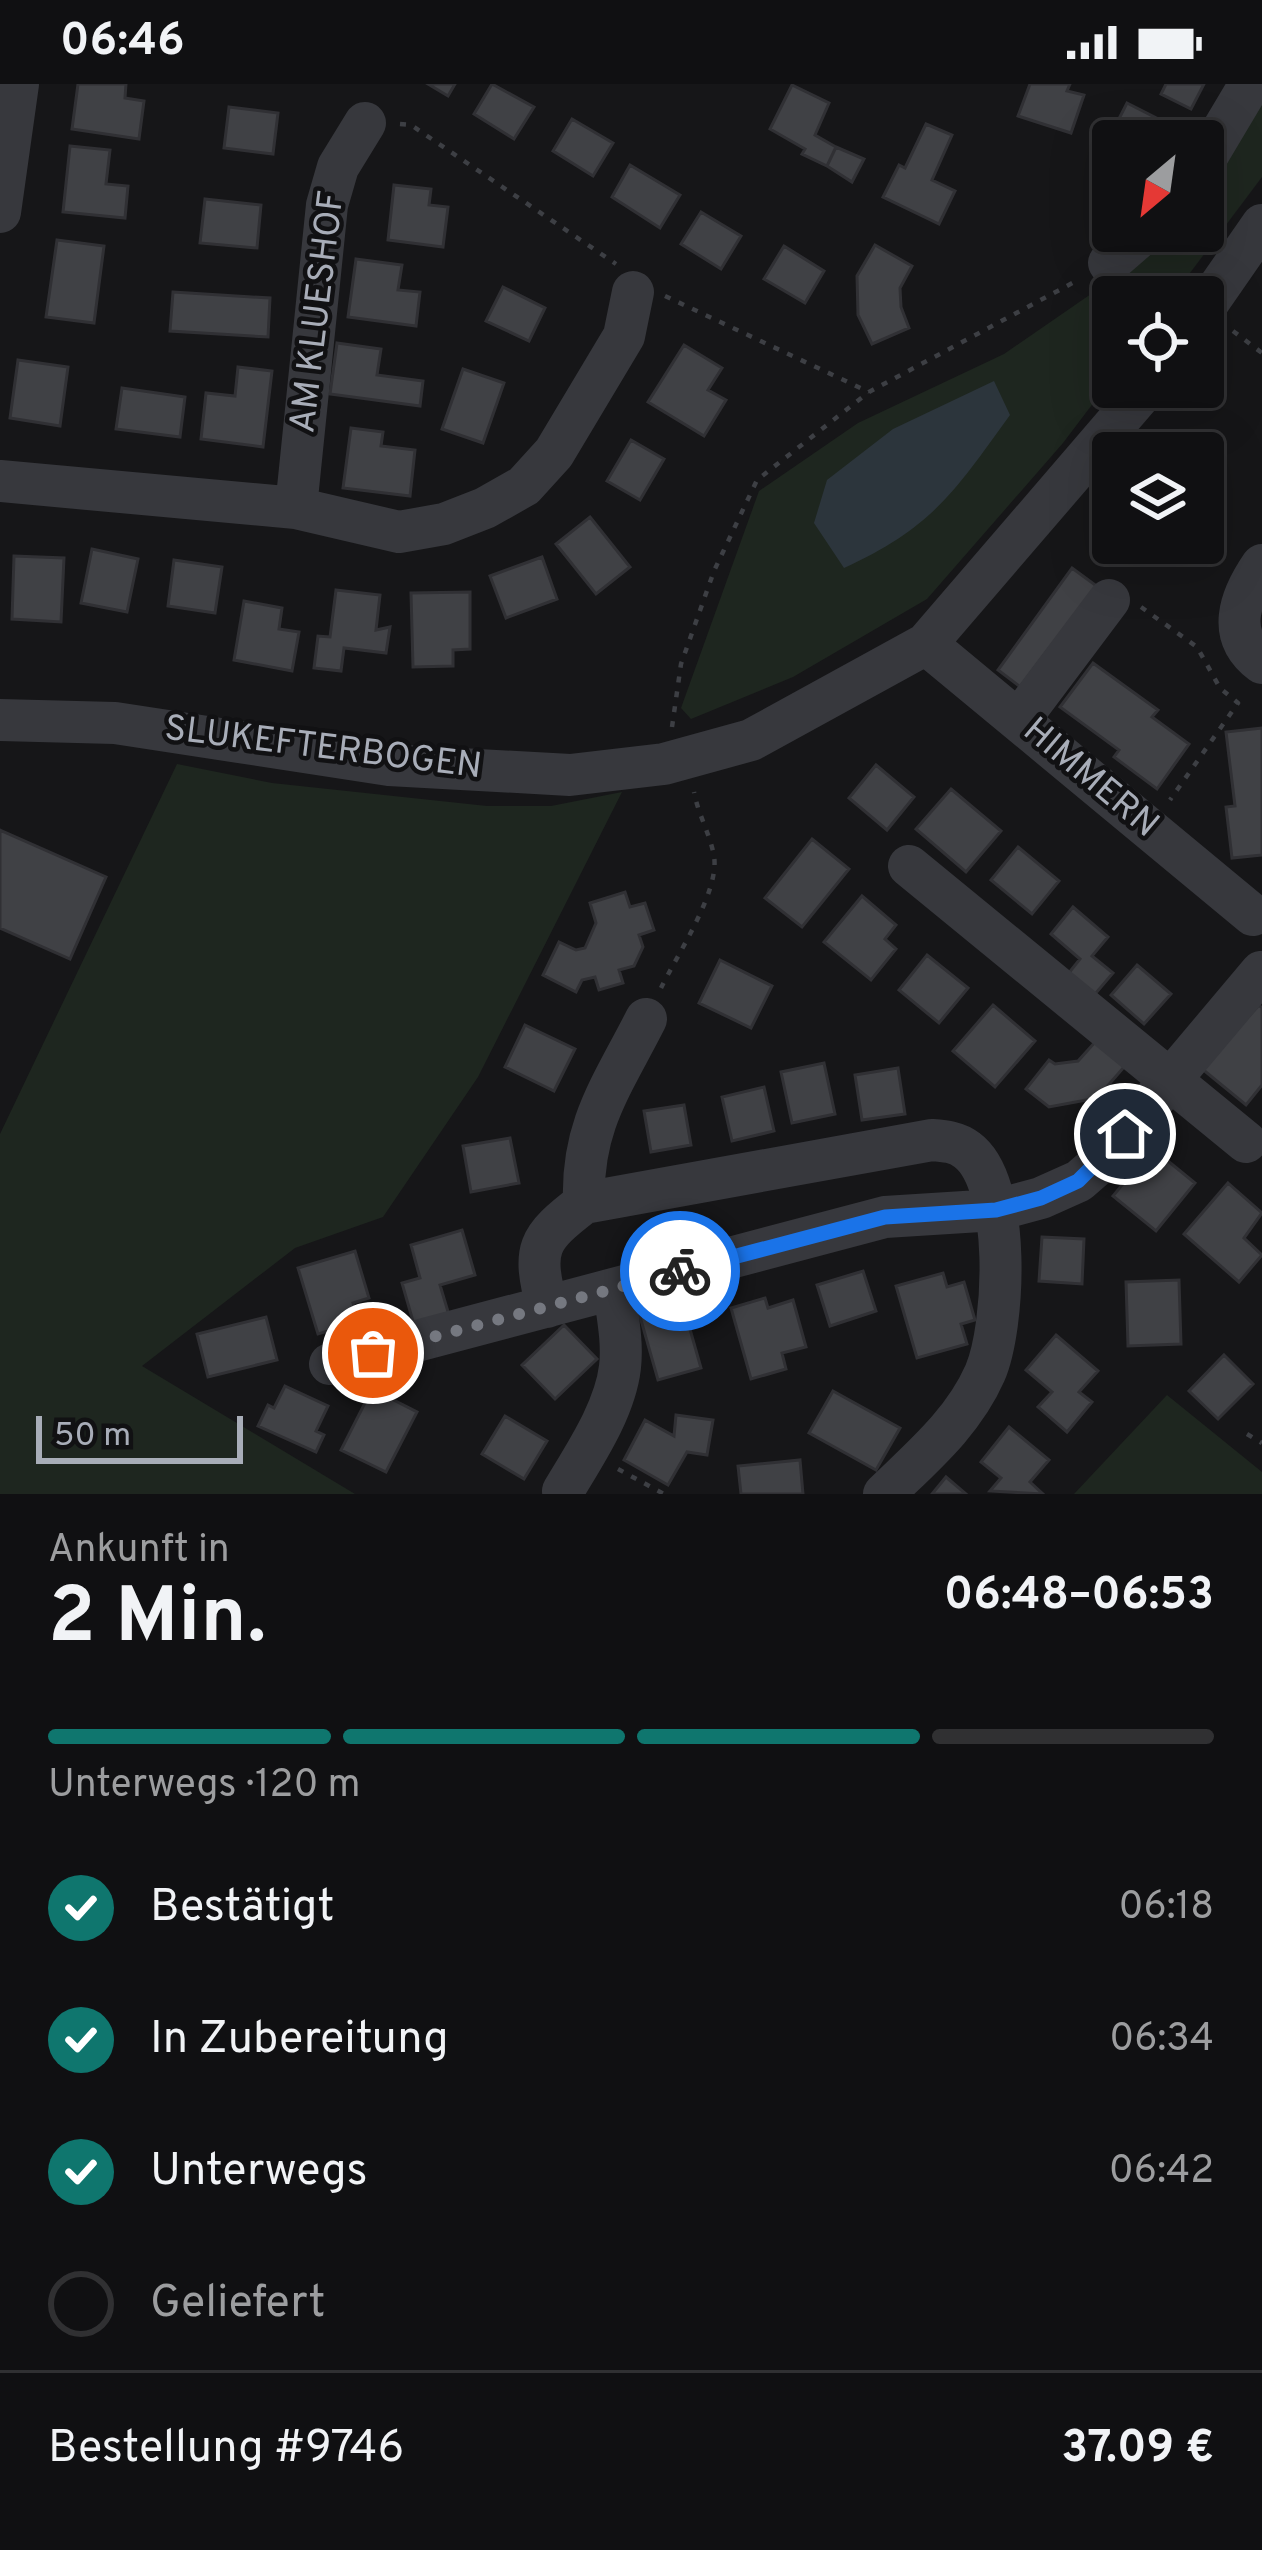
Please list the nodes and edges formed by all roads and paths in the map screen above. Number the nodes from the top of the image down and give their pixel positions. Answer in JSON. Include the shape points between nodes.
{"nodes":[{"id":1,"x":18,"y":84,"type":"edge"},
{"id":2,"x":1250,"y":84,"type":"edge"},
{"id":3,"x":365,"y":123,"type":"joint"},
{"id":4,"x":1224,"y":128,"type":"edge"},
{"id":5,"x":0,"y":212,"type":"edge"},
{"id":6,"x":1262,"y":225,"type":"edge"},
{"id":7,"x":1122,"y":252,"type":"edge"},
{"id":8,"x":1109,"y":263,"type":"joint"},
{"id":9,"x":1224,"y":280,"type":"edge"},
{"id":10,"x":633,"y":292,"type":"junction"},
{"id":11,"x":869,"y":392,"type":"junction"},
{"id":12,"x":1130,"y":408,"type":"edge"},
{"id":13,"x":0,"y":481,"type":"edge"},
{"id":14,"x":296,"y":508,"type":"junction"},
{"id":15,"x":1262,"y":565,"type":"edge"},
{"id":16,"x":1109,"y":600,"type":"joint"},
{"id":17,"x":926,"y":644,"type":"junction"},
{"id":18,"x":1262,"y":664,"type":"edge"},
{"id":19,"x":0,"y":720,"type":"edge"},
{"id":20,"x":1019,"y":720,"type":"junction"},
{"id":21,"x":679,"y":776,"type":"junction"},
{"id":22,"x":1148,"y":827,"type":"junction"},
{"id":23,"x":909,"y":866,"type":"dead end"},
{"id":24,"x":1257,"y":911,"type":"edge"},
{"id":25,"x":1261,"y":972,"type":"edge"},
{"id":26,"x":646,"y":1019,"type":"joint"},
{"id":27,"x":1170,"y":1079,"type":"junction"},
{"id":28,"x":1246,"y":1142,"type":"dead end"},
{"id":29,"x":584,"y":1203,"type":"junction"},
{"id":30,"x":996,"y":1210,"type":"junction"},
{"id":31,"x":614,"y":1289,"type":"junction"},
{"id":32,"x":547,"y":1306,"type":"junction"},
{"id":33,"x":330,"y":1364,"type":"dead end"},
{"id":34,"x":1247,"y":1434,"type":"dead end"},
{"id":35,"x":1262,"y":1443,"type":"edge"},
{"id":36,"x":586,"y":1452,"type":"junction"},
{"id":37,"x":563,"y":1491,"type":"dead end"},
{"id":38,"x":664,"y":1494,"type":"edge"},
{"id":39,"x":884,"y":1494,"type":"edge"}],
"edges":[{"from":1,"to":5,"type":"street"},
{"from":2,"to":4,"type":"street"},
{"from":3,"to":10,"type":"path","via":[[411,124],[613,259]]},
{"from":3,"to":14,"type":"street","name":"AM KLUESHOF","via":[[338,167],[328,206]]},
{"from":6,"to":9,"type":"street"},
{"from":7,"to":8,"type":"street"},
{"from":8,"to":11,"type":"path"},
{"from":10,"to":11,"type":"path","via":[[673,297]]},
{"from":10,"to":14,"type":"street","via":[[624,336],[554,453],[524,486],[444,524],[399,532]]},
{"from":11,"to":21,"type":"path","via":[[757,480],[680,664]]},
{"from":12,"to":17,"type":"street","name":"SLUKEFTERBOGEN"},
{"from":13,"to":14,"type":"street"},
{"from":15,"to":18,"type":"street","via":[[1238,614],[1241,636]]},
{"from":16,"to":20,"type":"street"},
{"from":16,"to":22,"type":"path","via":[[1127,597],[1197,647],[1205,669],[1238,704]]},
{"from":17,"to":20,"type":"street","name":"HIMMERN"},
{"from":17,"to":21,"type":"street","name":"SLUKEFTERBOGEN"},
{"from":19,"to":21,"type":"street","name":"SLUKEFTERBOGEN","via":[[116,723],[388,765]]},
{"from":20,"to":22,"type":"street","name":"HIMMERN"},
{"from":21,"to":26,"type":"path","via":[[715,870]]},
{"from":22,"to":24,"type":"street","name":"HIMMERN"},
{"from":23,"to":27,"type":"street"},
{"from":24,"to":25,"type":"street","name":"HIMMERN","via":[[1246,926],[1246,951]]},
{"from":25,"to":27,"type":"street"},
{"from":26,"to":29,"type":"street","via":[[590,1131]]},
{"from":27,"to":28,"type":"street"},
{"from":27,"to":30,"type":"street","via":[[1078,1181]]},
{"from":29,"to":30,"type":"street","via":[[932,1140],[970,1151]]},
{"from":29,"to":32,"type":"street","via":[[550,1229],[540,1250]]},
{"from":30,"to":31,"type":"street","via":[[885,1217]]},
{"from":30,"to":39,"type":"street","via":[[1002,1292],[986,1372],[966,1408]]},
{"from":31,"to":32,"type":"street"},
{"from":31,"to":36,"type":"street","via":[[620,1371]]},
{"from":32,"to":33,"type":"street"},
{"from":34,"to":35,"type":"path"},
{"from":36,"to":37,"type":"street"},
{"from":36,"to":38,"type":"path"}]}
